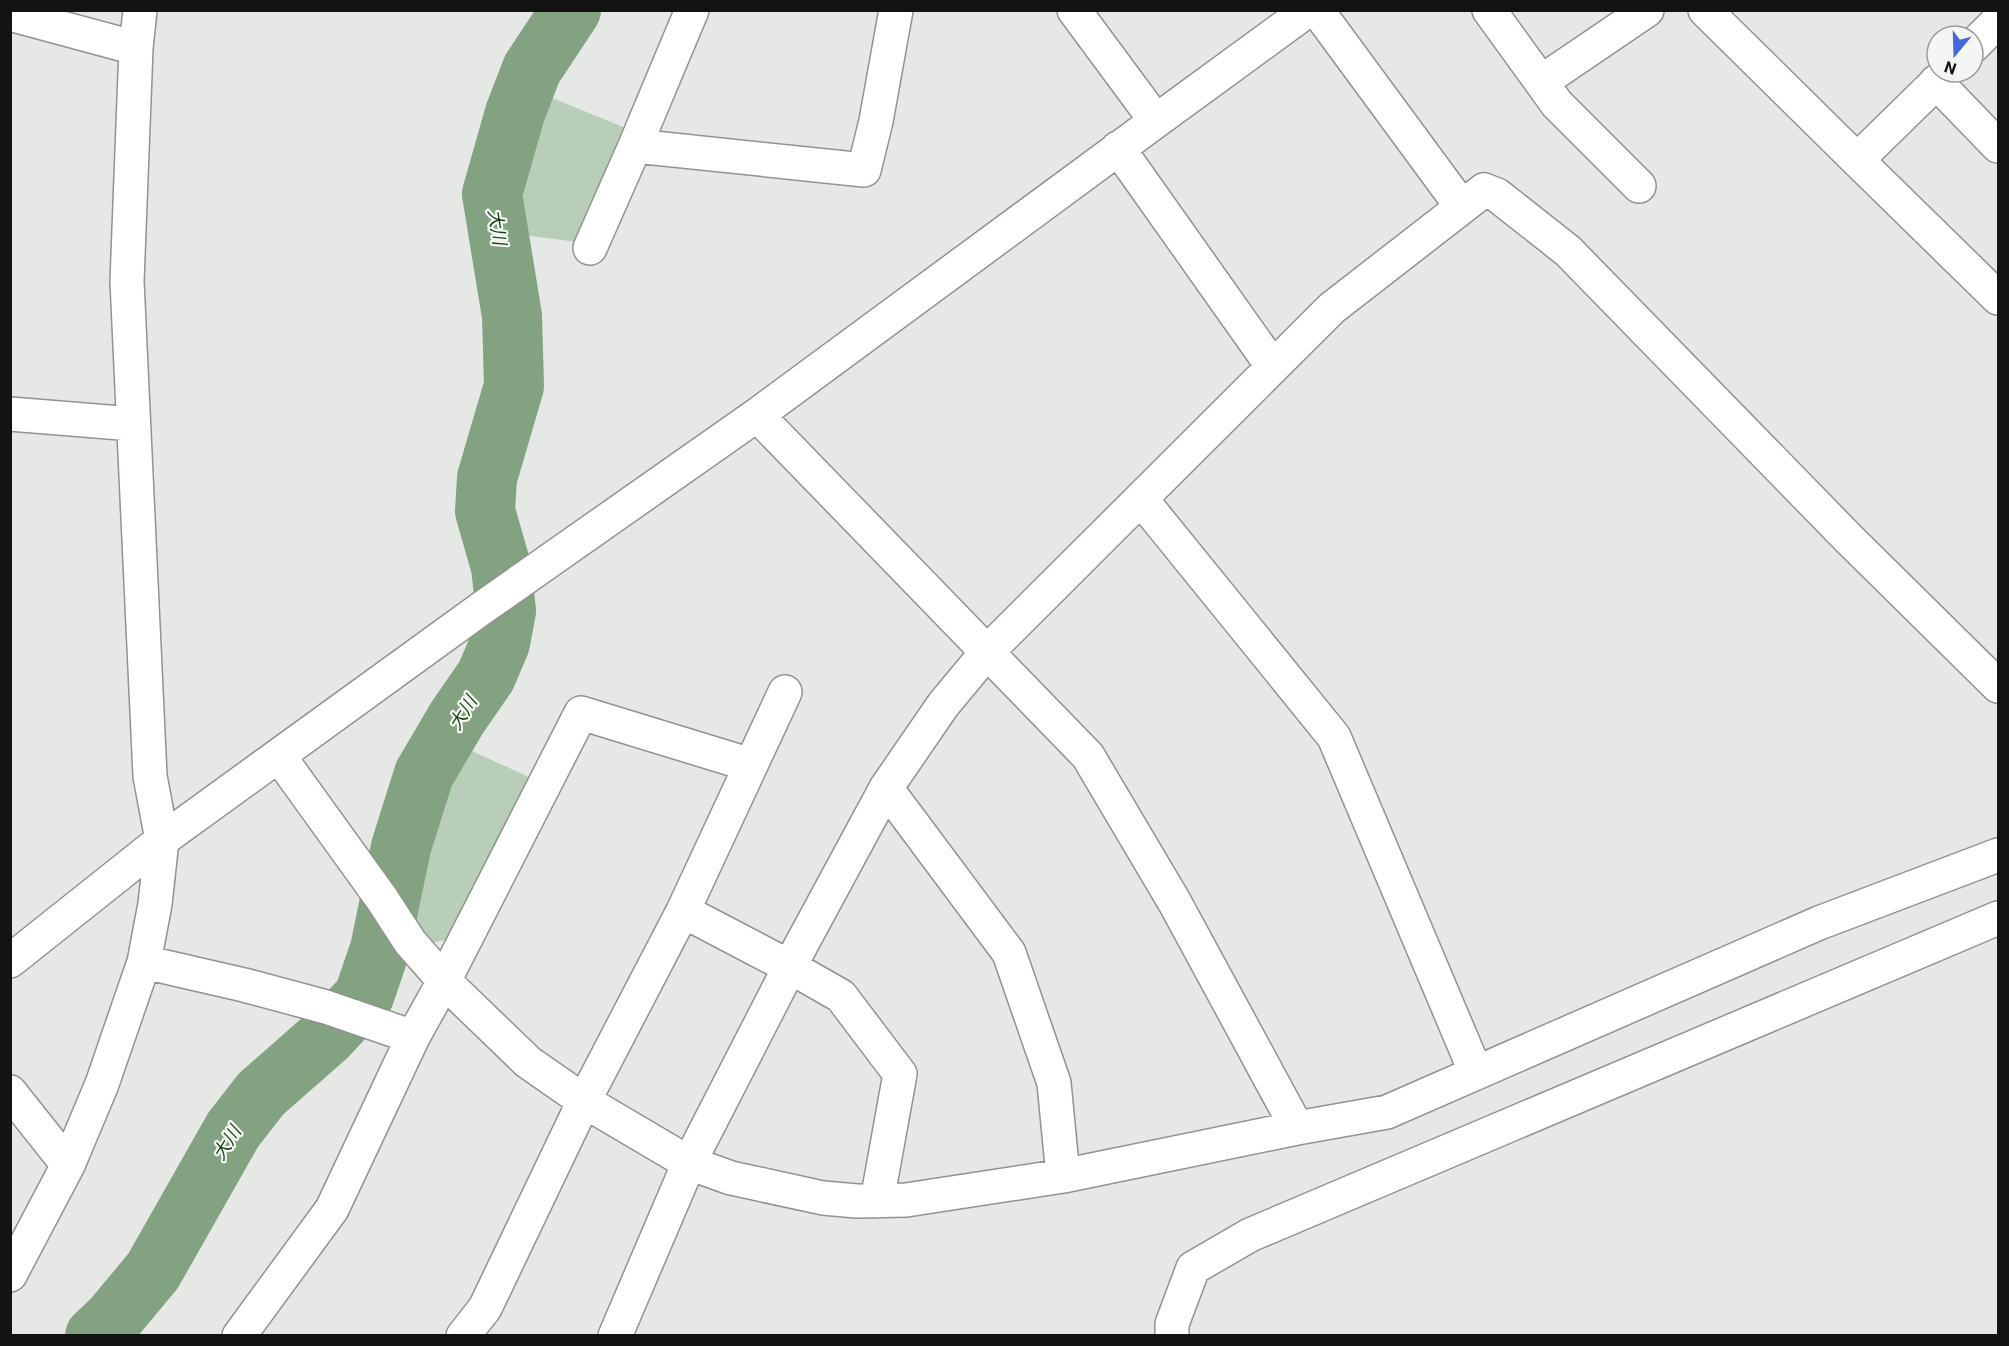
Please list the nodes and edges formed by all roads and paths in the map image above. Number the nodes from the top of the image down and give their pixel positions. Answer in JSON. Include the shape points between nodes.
{"nodes":[{"id":1,"x":140,"y":10,"type":"edge"},
{"id":2,"x":692,"y":10,"type":"edge"},
{"id":3,"x":896,"y":10,"type":"edge"},
{"id":4,"x":1074,"y":10,"type":"edge"},
{"id":5,"x":1308,"y":10,"type":"edge"},
{"id":6,"x":1317,"y":10,"type":"edge"},
{"id":7,"x":1489,"y":10,"type":"edge"},
{"id":8,"x":1647,"y":10,"type":"edge"},
{"id":9,"x":1706,"y":10,"type":"edge"},
{"id":10,"x":10,"y":14,"type":"edge"},
{"id":11,"x":1998,"y":21,"type":"edge"},
{"id":12,"x":1985,"y":34,"type":"edge"},
{"id":13,"x":136,"y":48,"type":"junction"},
{"id":14,"x":1541,"y":82,"type":"junction"},
{"id":15,"x":1934,"y":84,"type":"edge"},
{"id":16,"x":1947,"y":84,"type":"edge"},
{"id":17,"x":1155,"y":121,"type":"junction"},
{"id":18,"x":635,"y":146,"type":"junction"},
{"id":19,"x":1998,"y":146,"type":"edge"},
{"id":20,"x":1118,"y":148,"type":"junction"},
{"id":21,"x":1857,"y":160,"type":"junction"},
{"id":22,"x":1639,"y":186,"type":"dead end"},
{"id":23,"x":1462,"y":207,"type":"junction"},
{"id":24,"x":590,"y":248,"type":"dead end"},
{"id":25,"x":1998,"y":298,"type":"edge"},
{"id":26,"x":1273,"y":367,"type":"junction"},
{"id":27,"x":10,"y":414,"type":"edge"},
{"id":28,"x":757,"y":415,"type":"junction"},
{"id":29,"x":133,"y":424,"type":"junction"},
{"id":30,"x":1141,"y":499,"type":"junction"},
{"id":31,"x":987,"y":652,"type":"junction"},
{"id":32,"x":1998,"y":686,"type":"edge"},
{"id":33,"x":785,"y":692,"type":"dead end"},
{"id":34,"x":279,"y":756,"type":"junction"},
{"id":35,"x":751,"y":765,"type":"junction"},
{"id":36,"x":886,"y":788,"type":"junction"},
{"id":37,"x":162,"y":840,"type":"junction"},
{"id":38,"x":1998,"y":855,"type":"edge"},
{"id":39,"x":682,"y":911,"type":"junction"},
{"id":40,"x":1998,"y":918,"type":"edge"},
{"id":41,"x":10,"y":961,"type":"edge"},
{"id":42,"x":144,"y":962,"type":"junction"},
{"id":43,"x":790,"y":967,"type":"junction"},
{"id":44,"x":444,"y":981,"type":"junction"},
{"id":45,"x":400,"y":1033,"type":"junction"},
{"id":46,"x":1476,"y":1073,"type":"junction"},
{"id":47,"x":10,"y":1092,"type":"edge"},
{"id":48,"x":584,"y":1101,"type":"junction"},
{"id":49,"x":1297,"y":1128,"type":"junction"},
{"id":50,"x":689,"y":1163,"type":"junction"},
{"id":51,"x":68,"y":1165,"type":"junction"},
{"id":52,"x":1064,"y":1176,"type":"junction"},
{"id":53,"x":878,"y":1201,"type":"junction"},
{"id":54,"x":10,"y":1275,"type":"edge"},
{"id":55,"x":239,"y":1335,"type":"edge"},
{"id":56,"x":463,"y":1335,"type":"edge"},
{"id":57,"x":615,"y":1335,"type":"edge"},
{"id":58,"x":1172,"y":1335,"type":"edge"}],
"edges":[{"from":1,"to":13,"type":"street"},
{"from":2,"to":18,"type":"street"},
{"from":3,"to":18,"type":"street","via":[[864,170]]},
{"from":4,"to":17,"type":"street"},
{"from":5,"to":17,"type":"street"},
{"from":6,"to":23,"type":"street"},
{"from":7,"to":14,"type":"street"},
{"from":8,"to":14,"type":"street"},
{"from":9,"to":21,"type":"street"},
{"from":10,"to":13,"type":"street"},
{"from":11,"to":12,"type":"street"},
{"from":13,"to":29,"type":"street","via":[[127,281]]},
{"from":14,"to":22,"type":"street","via":[[1557,104]]},
{"from":15,"to":21,"type":"street"},
{"from":16,"to":19,"type":"street"},
{"from":17,"to":20,"type":"street"},
{"from":18,"to":24,"type":"street"},
{"from":20,"to":26,"type":"street"},
{"from":20,"to":28,"type":"street"},
{"from":21,"to":25,"type":"street"},
{"from":23,"to":26,"type":"street","via":[[1332,308]]},
{"from":23,"to":32,"type":"street","via":[[1484,190],[1497,195],[1568,251]]},
{"from":26,"to":30,"type":"street"},
{"from":27,"to":29,"type":"street"},
{"from":28,"to":31,"type":"street"},
{"from":28,"to":34,"type":"street"},
{"from":29,"to":37,"type":"street","via":[[150,776]]},
{"from":30,"to":31,"type":"street"},
{"from":30,"to":46,"type":"street","via":[[1334,737]]},
{"from":31,"to":36,"type":"street","via":[[943,705]]},
{"from":31,"to":49,"type":"street","via":[[1088,756],[1175,903]]},
{"from":33,"to":35,"type":"street"},
{"from":34,"to":37,"type":"street"},
{"from":34,"to":44,"type":"street","via":[[410,942]]},
{"from":35,"to":39,"type":"street"},
{"from":35,"to":44,"type":"street","via":[[581,713]]},
{"from":36,"to":43,"type":"street"},
{"from":36,"to":52,"type":"street","via":[[1009,953],[1054,1083]]},
{"from":37,"to":41,"type":"street"},
{"from":37,"to":42,"type":"street"},
{"from":38,"to":46,"type":"street","via":[[1819,923]]},
{"from":39,"to":43,"type":"street"},
{"from":39,"to":48,"type":"street"},
{"from":40,"to":58,"type":"street","via":[[1250,1235],[1193,1268],[1172,1324]]},
{"from":42,"to":45,"type":"street","via":[[326,1007]]},
{"from":42,"to":51,"type":"street","via":[[102,1084]]},
{"from":43,"to":50,"type":"street"},
{"from":43,"to":53,"type":"street","via":[[841,996],[900,1074]]},
{"from":44,"to":45,"type":"street"},
{"from":44,"to":48,"type":"street","via":[[528,1062]]},
{"from":45,"to":55,"type":"street","via":[[332,1209]]},
{"from":46,"to":49,"type":"street","via":[[1387,1112]]},
{"from":47,"to":51,"type":"street"},
{"from":48,"to":50,"type":"street"},
{"from":48,"to":56,"type":"street","via":[[485,1308]]},
{"from":49,"to":52,"type":"street"},
{"from":50,"to":53,"type":"street","via":[[731,1178],[823,1198]]},
{"from":50,"to":57,"type":"street"},
{"from":51,"to":54,"type":"street"},
{"from":52,"to":53,"type":"street"}]}
